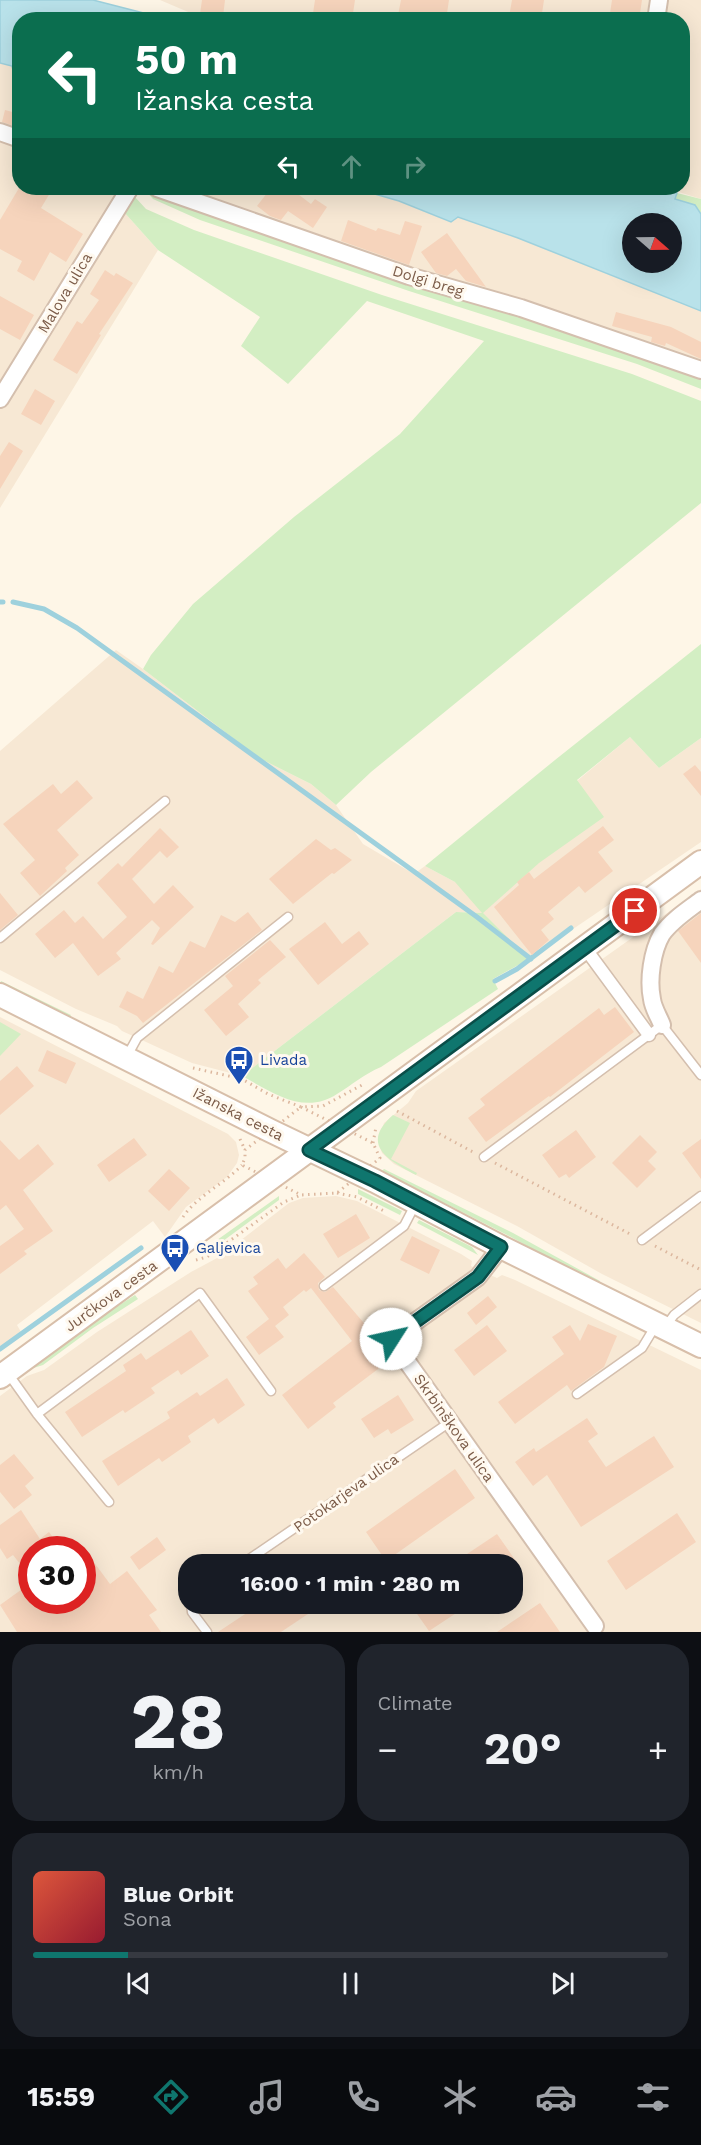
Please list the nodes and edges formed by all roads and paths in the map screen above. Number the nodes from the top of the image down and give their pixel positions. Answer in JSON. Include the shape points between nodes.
{"nodes":[{"id":1,"x":126,"y":195,"type":"edge"},
{"id":2,"x":177,"y":195,"type":"edge"},
{"id":3,"x":701,"y":370,"type":"edge"},
{"id":4,"x":0,"y":399,"type":"edge"},
{"id":5,"x":165,"y":801,"type":"dead end"},
{"id":6,"x":701,"y":862,"type":"edge"},
{"id":7,"x":701,"y":900,"type":"edge"},
{"id":8,"x":288,"y":916,"type":"dead end"},
{"id":9,"x":0,"y":938,"type":"edge"},
{"id":10,"x":585,"y":948,"type":"junction"},
{"id":11,"x":0,"y":995,"type":"edge"},
{"id":12,"x":656,"y":1030,"type":"junction"},
{"id":13,"x":126,"y":1059,"type":"junction"},
{"id":14,"x":701,"y":1075,"type":"edge"},
{"id":15,"x":397,"y":1111,"type":"dead end"},
{"id":16,"x":292,"y":1115,"type":"dead end"},
{"id":17,"x":319,"y":1116,"type":"dead end"},
{"id":18,"x":364,"y":1138,"type":"dead end"},
{"id":19,"x":252,"y":1145,"type":"dead end"},
{"id":20,"x":309,"y":1150,"type":"junction"},
{"id":21,"x":484,"y":1157,"type":"junction"},
{"id":22,"x":373,"y":1164,"type":"dead end"},
{"id":23,"x":248,"y":1168,"type":"dead end"},
{"id":24,"x":346,"y":1185,"type":"dead end"},
{"id":25,"x":289,"y":1188,"type":"dead end"},
{"id":26,"x":301,"y":1195,"type":"junction"},
{"id":27,"x":701,"y":1196,"type":"edge"},
{"id":28,"x":417,"y":1203,"type":"junction"},
{"id":29,"x":642,"y":1240,"type":"junction"},
{"id":30,"x":501,"y":1247,"type":"junction"},
{"id":31,"x":204,"y":1259,"type":"dead end"},
{"id":32,"x":701,"y":1270,"type":"edge"},
{"id":33,"x":324,"y":1286,"type":"dead end"},
{"id":34,"x":701,"y":1294,"type":"edge"},
{"id":35,"x":661,"y":1326,"type":"junction"},
{"id":36,"x":701,"y":1346,"type":"edge"},
{"id":37,"x":3,"y":1374,"type":"edge"},
{"id":38,"x":271,"y":1390,"type":"dead end"},
{"id":39,"x":577,"y":1395,"type":"dead end"},
{"id":40,"x":37,"y":1414,"type":"junction"},
{"id":41,"x":450,"y":1422,"type":"junction"},
{"id":42,"x":110,"y":1502,"type":"dead end"},
{"id":43,"x":257,"y":1554,"type":"edge"},
{"id":44,"x":194,"y":1614,"type":"edge"},
{"id":45,"x":590,"y":1629,"type":"edge"},
{"id":46,"x":207,"y":1632,"type":"edge"}],
"edges":[{"from":1,"to":4,"type":"street","name":"Malova ulica"},
{"from":2,"to":3,"type":"street","name":"Dolgi breg","via":[[409,276],[521,308]]},
{"from":5,"to":9,"type":"lane"},
{"from":6,"to":10,"type":"main road","name":"Jurčkova cesta"},
{"from":7,"to":12,"type":"street","via":[[662,935],[654,956],[650,980]]},
{"from":8,"to":13,"type":"lane","via":[[137,1038]]},
{"from":10,"to":12,"type":"street"},
{"from":10,"to":20,"type":"main road","name":"Jurčkova cesta"},
{"from":11,"to":13,"type":"main road","name":"Ižanska cesta"},
{"from":12,"to":14,"type":"lane"},
{"from":12,"to":21,"type":"lane"},
{"from":13,"to":20,"type":"main road","name":"Ižanska cesta"},
{"from":15,"to":21,"type":"path"},
{"from":16,"to":17,"type":"path","via":[[301,1107]]},
{"from":18,"to":22,"type":"path","via":[[373,1143],[380,1158]]},
{"from":19,"to":23,"type":"path","via":[[245,1150],[242,1165]]},
{"from":20,"to":28,"type":"main road","name":"Ižanska cesta"},
{"from":20,"to":37,"type":"main road","name":"Jurčkova cesta"},
{"from":21,"to":29,"type":"path"},
{"from":24,"to":26,"type":"path","via":[[337,1193]]},
{"from":25,"to":26,"type":"path"},
{"from":26,"to":31,"type":"path","via":[[284,1202]]},
{"from":27,"to":29,"type":"lane"},
{"from":28,"to":30,"type":"main road","name":"Ižanska cesta"},
{"from":28,"to":33,"type":"lane","via":[[404,1226]]},
{"from":29,"to":32,"type":"path"},
{"from":30,"to":35,"type":"main road","name":"Ižanska cesta"},
{"from":30,"to":41,"type":"street","name":"Skrbinškova ulica","via":[[478,1277],[391,1339]]},
{"from":34,"to":35,"type":"lane"},
{"from":35,"to":36,"type":"main road","name":"Ižanska cesta"},
{"from":35,"to":39,"type":"lane","via":[[629,1359]]},
{"from":37,"to":40,"type":"lane"},
{"from":38,"to":40,"type":"lane","via":[[200,1293]]},
{"from":40,"to":42,"type":"lane"},
{"from":41,"to":43,"type":"lane","name":"Potokarjeva ulica"},
{"from":41,"to":45,"type":"street","name":"Skrbinškova ulica"},
{"from":44,"to":46,"type":"lane"}]}
